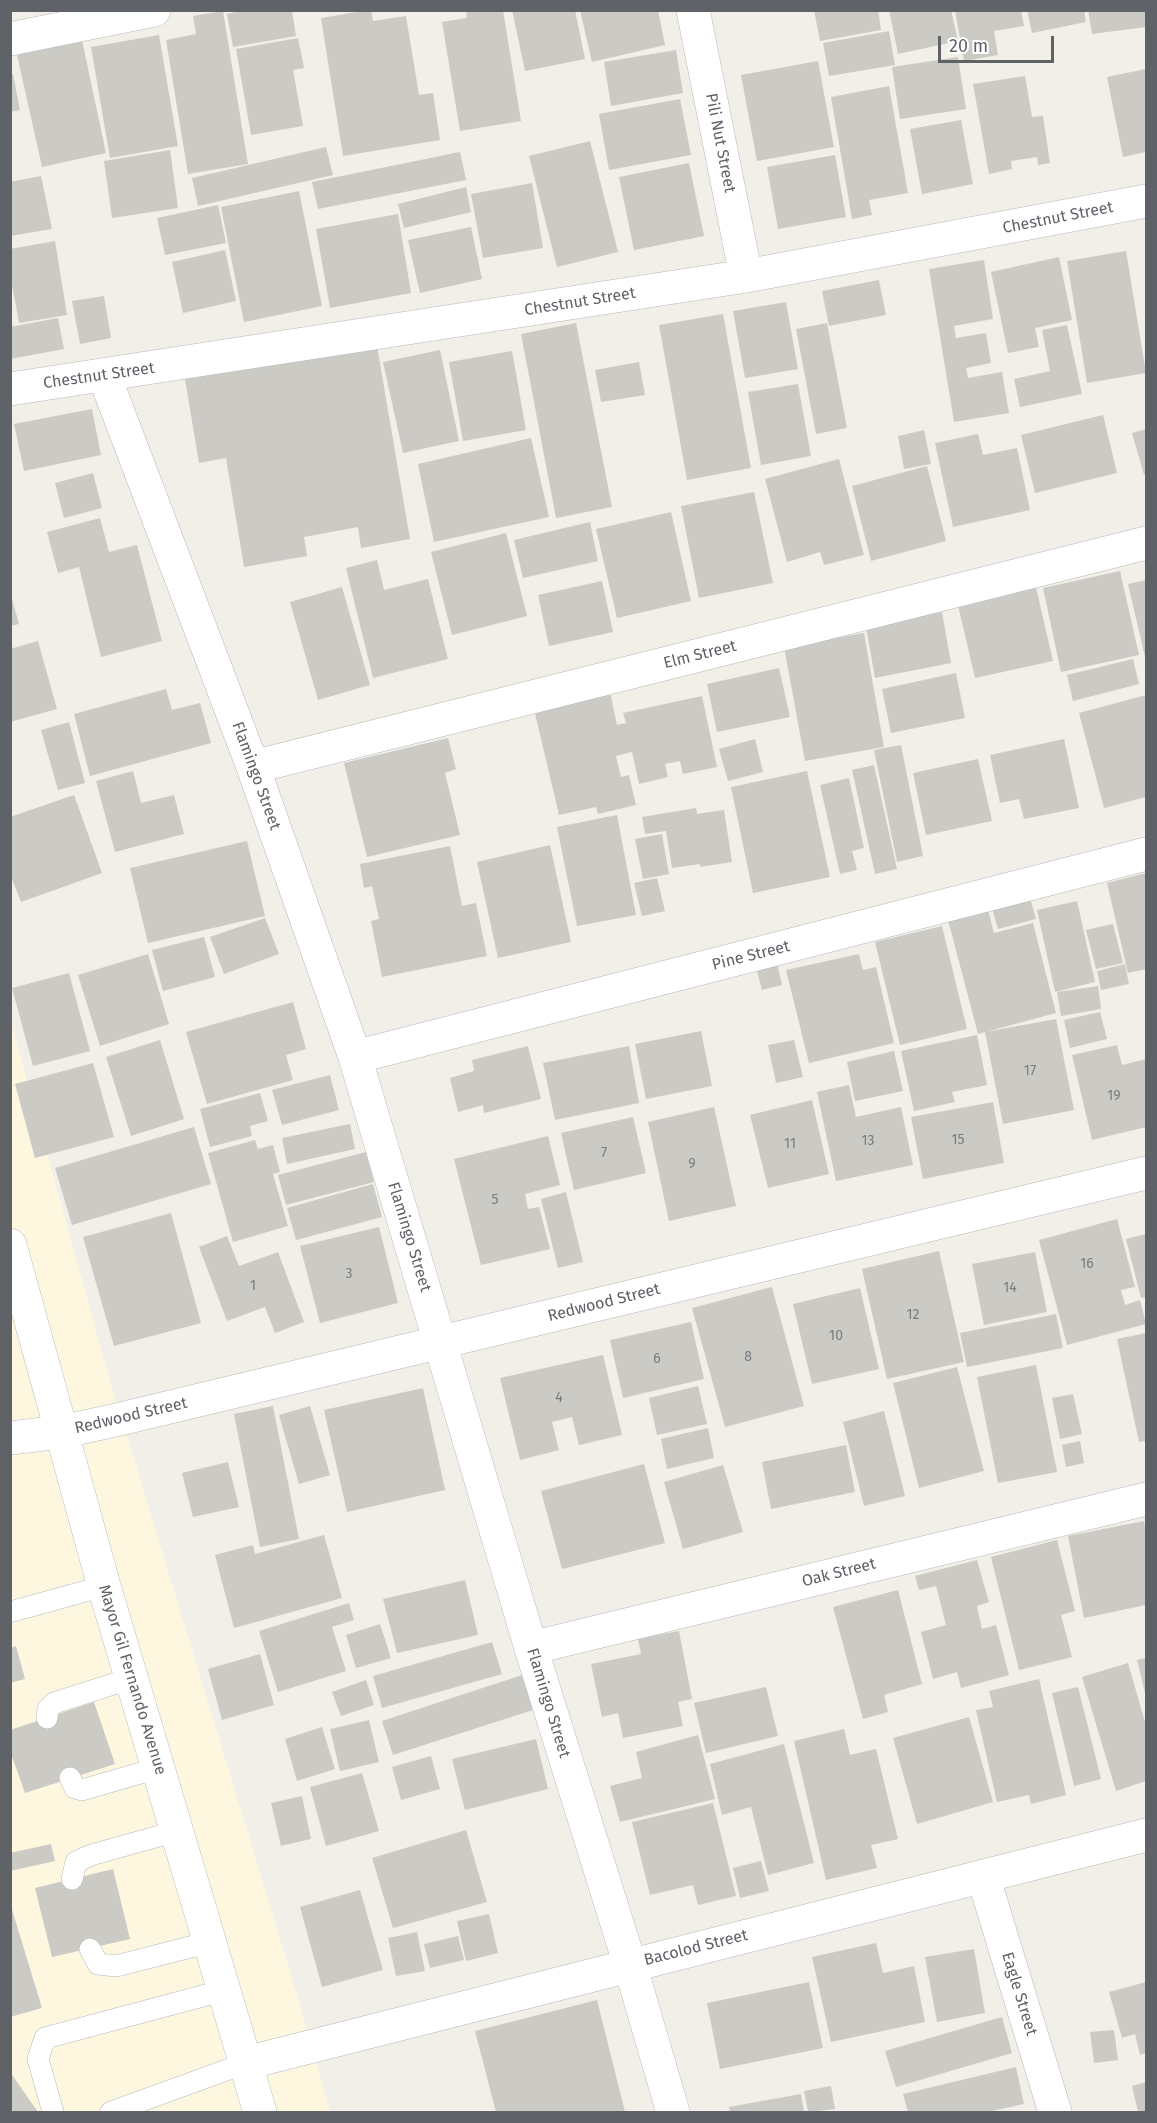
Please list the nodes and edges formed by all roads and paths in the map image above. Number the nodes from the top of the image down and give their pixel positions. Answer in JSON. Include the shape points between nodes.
{"nodes":[{"id":1,"x":154,"y":10,"type":"edge"},
{"id":2,"x":693,"y":10,"type":"edge"},
{"id":3,"x":10,"y":39,"type":"edge"},
{"id":4,"x":1146,"y":201,"type":"edge"},
{"id":5,"x":746,"y":276,"type":"junction"},
{"id":6,"x":104,"y":375,"type":"junction"},
{"id":7,"x":10,"y":389,"type":"edge"},
{"id":8,"x":1146,"y":543,"type":"edge"},
{"id":9,"x":253,"y":767,"type":"junction"},
{"id":10,"x":1146,"y":854,"type":"edge"},
{"id":11,"x":355,"y":1057,"type":"junction"},
{"id":12,"x":1146,"y":1173,"type":"edge"},
{"id":13,"x":10,"y":1245,"type":"edge"},
{"id":14,"x":440,"y":1342,"type":"junction"},
{"id":15,"x":61,"y":1432,"type":"junction"},
{"id":16,"x":10,"y":1438,"type":"edge"},
{"id":17,"x":1146,"y":1499,"type":"edge"},
{"id":18,"x":104,"y":1586,"type":"junction"},
{"id":19,"x":10,"y":1612,"type":"edge"},
{"id":20,"x":531,"y":1648,"type":"junction"},
{"id":21,"x":132,"y":1678,"type":"junction"},
{"id":22,"x":47,"y":1718,"type":"dead end"},
{"id":23,"x":158,"y":1768,"type":"junction"},
{"id":24,"x":70,"y":1778,"type":"dead end"},
{"id":25,"x":177,"y":1831,"type":"junction"},
{"id":26,"x":1146,"y":1835,"type":"edge"},
{"id":27,"x":983,"y":1876,"type":"junction"},
{"id":28,"x":72,"y":1879,"type":"dead end"},
{"id":29,"x":210,"y":1942,"type":"junction"},
{"id":30,"x":90,"y":1949,"type":"dead end"},
{"id":31,"x":630,"y":1965,"type":"junction"},
{"id":32,"x":225,"y":1990,"type":"junction"},
{"id":33,"x":246,"y":2064,"type":"junction"},
{"id":34,"x":53,"y":2112,"type":"edge"},
{"id":35,"x":111,"y":2112,"type":"edge"},
{"id":36,"x":260,"y":2112,"type":"edge"},
{"id":37,"x":673,"y":2112,"type":"edge"},
{"id":38,"x":1055,"y":2112,"type":"edge"}],
"edges":[{"from":1,"to":3,"type":"street"},
{"from":2,"to":5,"type":"street","name":"Pili Nut Street"},
{"from":4,"to":5,"type":"street","name":"Chestnut Street"},
{"from":5,"to":6,"type":"street","name":"Chestnut Street"},
{"from":6,"to":7,"type":"street","name":"Chestnut Street"},
{"from":6,"to":9,"type":"street","name":"Flamingo Street"},
{"from":8,"to":9,"type":"street","name":"Elm Street"},
{"from":9,"to":11,"type":"street","name":"Flamingo Street"},
{"from":10,"to":11,"type":"street","name":"Pine Street"},
{"from":11,"to":14,"type":"street","name":"Flamingo Street"},
{"from":12,"to":14,"type":"street","name":"Redwood Street"},
{"from":13,"to":15,"type":"street","name":"Mayor Gil Fernando Avenue"},
{"from":14,"to":15,"type":"street","name":"Redwood Street"},
{"from":14,"to":20,"type":"street","name":"Flamingo Street"},
{"from":15,"to":16,"type":"street"},
{"from":15,"to":18,"type":"street","name":"Mayor Gil Fernando Avenue"},
{"from":17,"to":20,"type":"street","name":"Oak Street"},
{"from":18,"to":19,"type":"lane"},
{"from":18,"to":21,"type":"street","name":"Mayor Gil Fernando Avenue"},
{"from":20,"to":31,"type":"street","name":"Flamingo Street"},
{"from":21,"to":22,"type":"lane","via":[[54,1703]]},
{"from":21,"to":23,"type":"street","name":"Mayor Gil Fernando Avenue"},
{"from":23,"to":24,"type":"lane","via":[[82,1790],[75,1788]]},
{"from":23,"to":25,"type":"street","name":"Mayor Gil Fernando Avenue"},
{"from":25,"to":28,"type":"lane","via":[[76,1862]]},
{"from":25,"to":29,"type":"street","name":"Mayor Gil Fernando Avenue"},
{"from":26,"to":27,"type":"street","name":"Bacolod Street"},
{"from":27,"to":31,"type":"street","name":"Bacolod Street"},
{"from":27,"to":38,"type":"street","name":"Eagle Street"},
{"from":29,"to":30,"type":"lane","via":[[116,1966],[98,1964]]},
{"from":29,"to":32,"type":"street","name":"Mayor Gil Fernando Avenue"},
{"from":31,"to":33,"type":"street","name":"Bacolod Street"},
{"from":31,"to":37,"type":"street","name":"Flamingo Street"},
{"from":32,"to":33,"type":"street","name":"Mayor Gil Fernando Avenue"},
{"from":32,"to":34,"type":"lane","via":[[45,2037],[38,2059]]},
{"from":33,"to":35,"type":"lane"},
{"from":33,"to":36,"type":"street","name":"Mayor Gil Fernando Avenue"}]}
